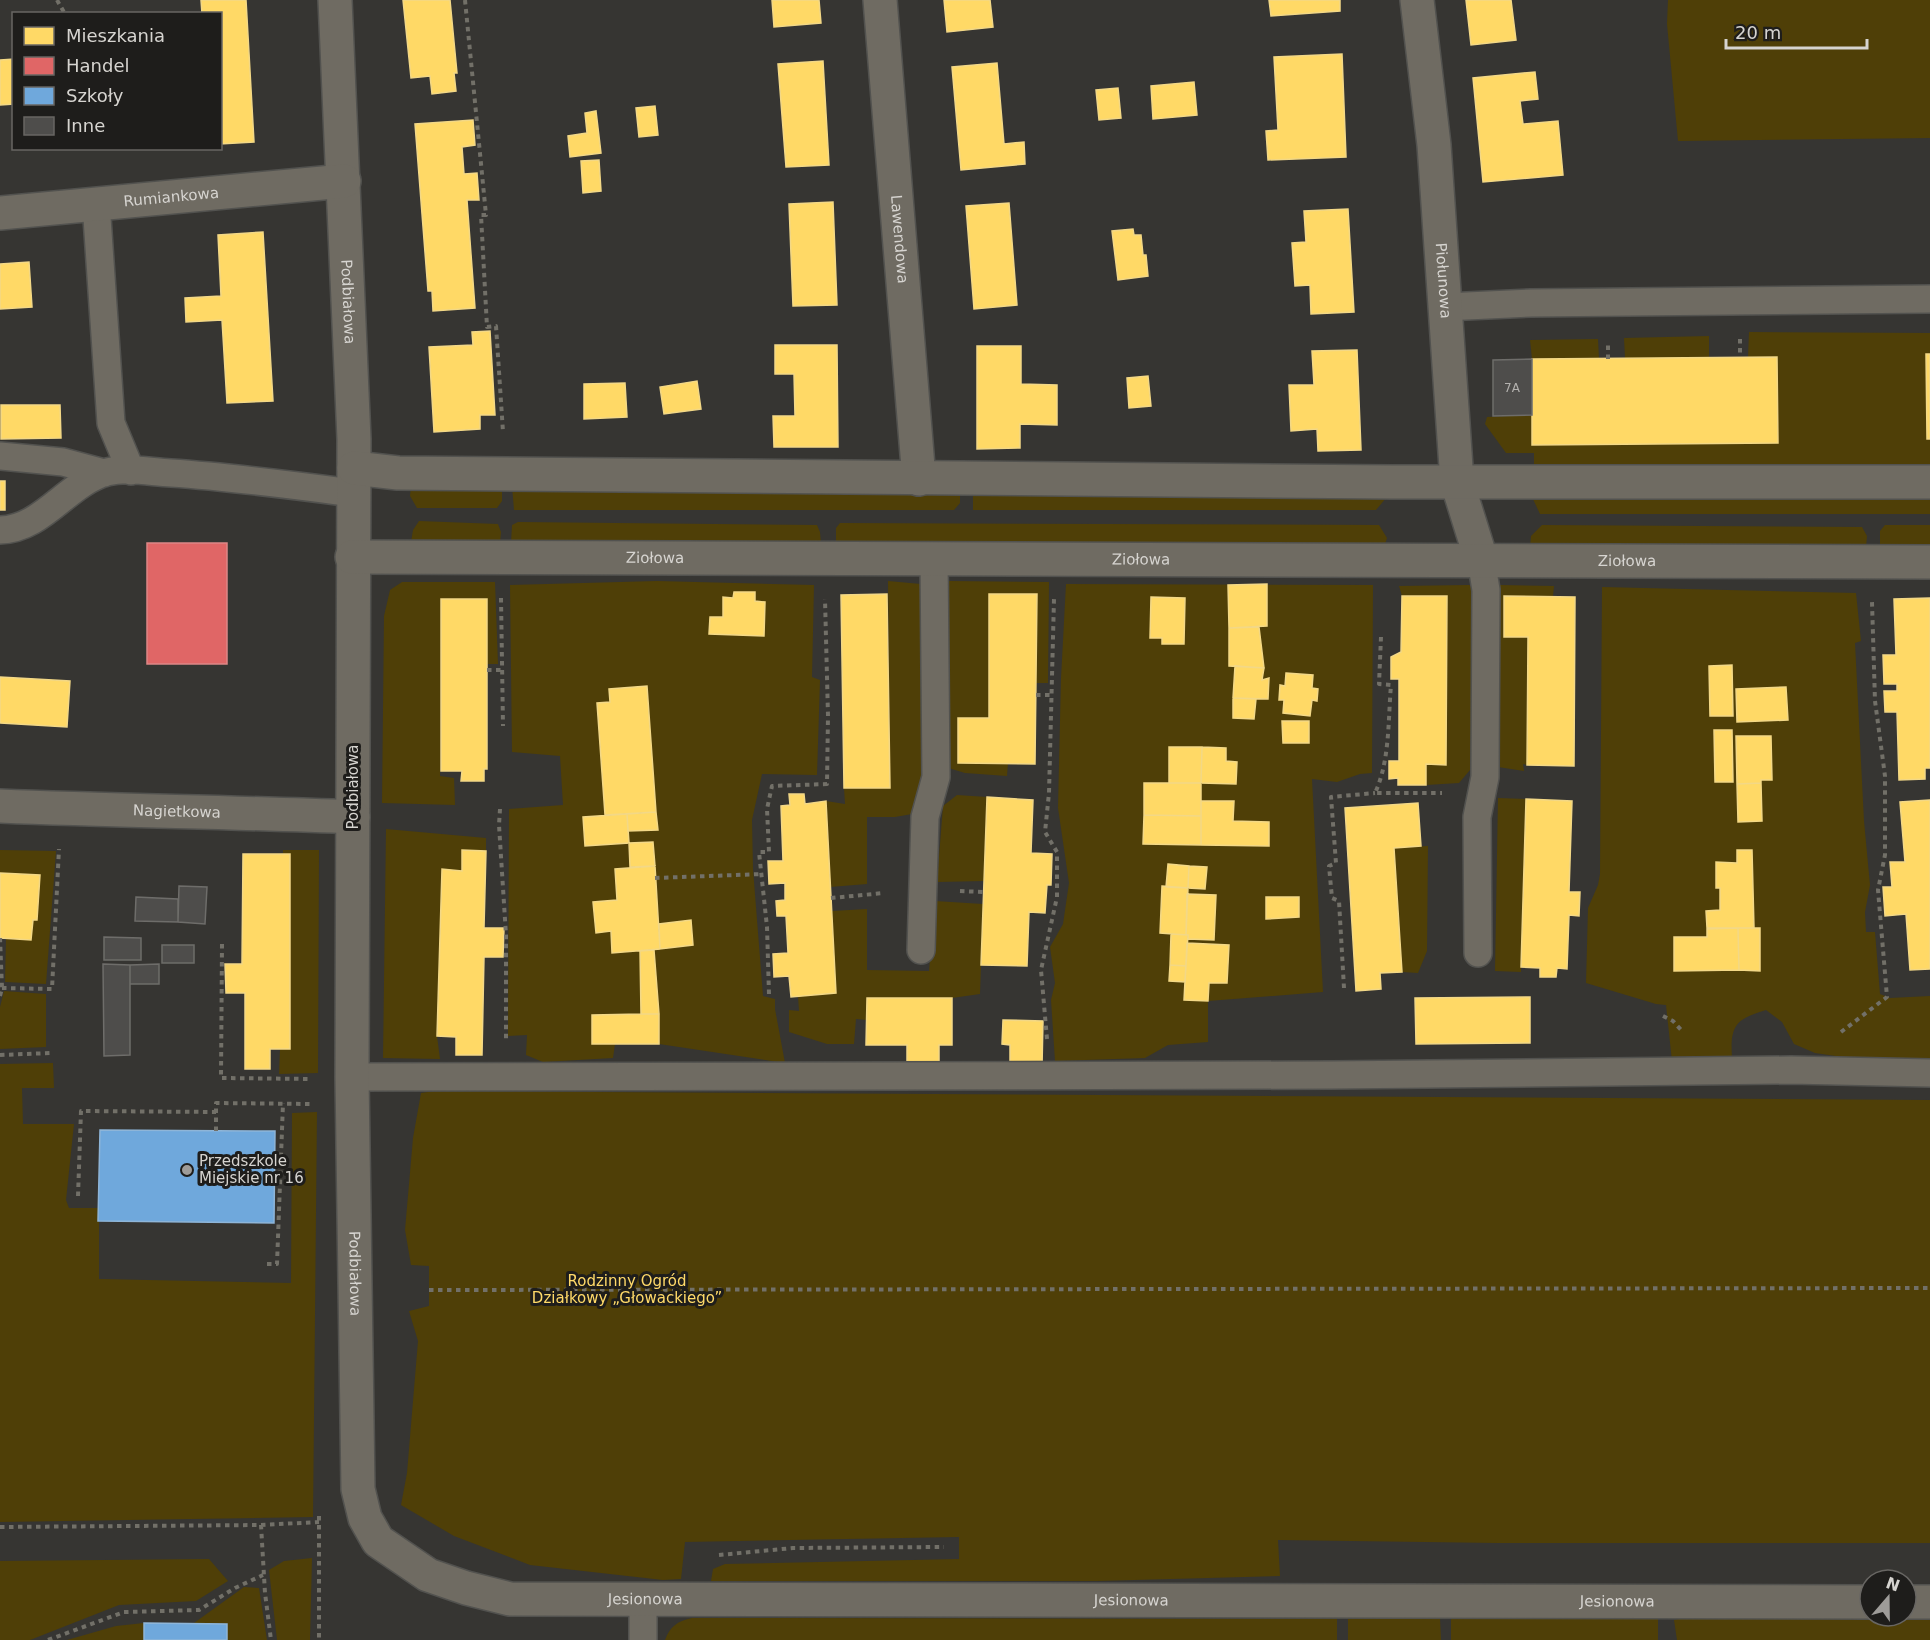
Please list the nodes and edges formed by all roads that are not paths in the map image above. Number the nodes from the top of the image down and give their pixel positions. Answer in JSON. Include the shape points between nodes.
{"nodes":[{"id":1,"x":335,"y":0,"type":"edge"},
{"id":2,"x":880,"y":0,"type":"edge"},
{"id":3,"x":1417,"y":0,"type":"edge"},
{"id":4,"x":344,"y":181,"type":"junction"},
{"id":5,"x":96,"y":203,"type":"junction"},
{"id":6,"x":0,"y":213,"type":"edge"},
{"id":7,"x":1930,"y":299,"type":"edge"},
{"id":8,"x":1445,"y":307,"type":"junction"},
{"id":9,"x":0,"y":456,"type":"edge"},
{"id":10,"x":131,"y":471,"type":"junction"},
{"id":11,"x":104,"y":473,"type":"junction"},
{"id":12,"x":919,"y":479,"type":"junction"},
{"id":13,"x":354,"y":480,"type":"junction"},
{"id":14,"x":1457,"y":482,"type":"junction"},
{"id":15,"x":1930,"y":482,"type":"edge"},
{"id":16,"x":0,"y":530,"type":"edge"},
{"id":17,"x":352,"y":557,"type":"junction"},
{"id":18,"x":934,"y":558,"type":"junction"},
{"id":19,"x":1481,"y":560,"type":"junction"},
{"id":20,"x":1930,"y":562,"type":"edge"},
{"id":21,"x":0,"y":806,"type":"edge"},
{"id":22,"x":353,"y":817,"type":"junction"},
{"id":23,"x":921,"y":950,"type":"dead end"},
{"id":24,"x":1478,"y":953,"type":"dead end"},
{"id":25,"x":1930,"y":1073,"type":"edge"},
{"id":26,"x":352,"y":1077,"type":"junction"},
{"id":27,"x":402,"y":1558,"type":"joint"},
{"id":28,"x":643,"y":1600,"type":"junction"},
{"id":29,"x":1858,"y":1602,"type":"edge"},
{"id":30,"x":643,"y":1640,"type":"edge"}],
"edges":[{"from":1,"to":4,"type":"street","name":"Podbiałowa"},
{"from":2,"to":12,"type":"street","name":"Lawendowa"},
{"from":3,"to":8,"type":"street","name":"Piołunowa","via":[[1434,145]]},
{"from":4,"to":5,"type":"street","name":"Rumiankowa"},
{"from":4,"to":13,"type":"street","name":"Podbiałowa"},
{"from":5,"to":6,"type":"street","name":"Rumiankowa"},
{"from":5,"to":10,"type":"lane","via":[[111,423]]},
{"from":7,"to":8,"type":"lane"},
{"from":8,"to":14,"type":"street","name":"Piołunowa"},
{"from":9,"to":11,"type":"lane","via":[[63,462]]},
{"from":10,"to":11,"type":"lane"},
{"from":10,"to":13,"type":"lane"},
{"from":11,"to":16,"type":"lane","via":[[71,491],[25,525]]},
{"from":12,"to":13,"type":"street","via":[[398,473]]},
{"from":12,"to":14,"type":"street"},
{"from":13,"to":17,"type":"street","name":"Podbiałowa"},
{"from":14,"to":15,"type":"street"},
{"from":14,"to":19,"type":"street","name":"Piołunowa"},
{"from":17,"to":18,"type":"street","name":"Ziołowa"},
{"from":17,"to":22,"type":"street","name":"Podbiałowa"},
{"from":18,"to":19,"type":"street","name":"Ziołowa"},
{"from":18,"to":23,"type":"lane","via":[[936,777],[924,817]]},
{"from":19,"to":20,"type":"street","name":"Ziołowa"},
{"from":19,"to":24,"type":"lane","via":[[1486,590],[1485,777],[1477,817]]},
{"from":21,"to":22,"type":"street","name":"Nagietkowa"},
{"from":22,"to":26,"type":"street","name":"Podbiałowa"},
{"from":25,"to":26,"type":"lane","via":[[1791,1070]]},
{"from":26,"to":27,"type":"street","name":"Podbiałowa","via":[[358,1489],[365,1518],[378,1541]]},
{"from":27,"to":28,"type":"street","name":"Jesionowa","via":[[428,1575],[510,1599]]},
{"from":28,"to":29,"type":"street","name":"Jesionowa"},
{"from":28,"to":30,"type":"lane"}]}
